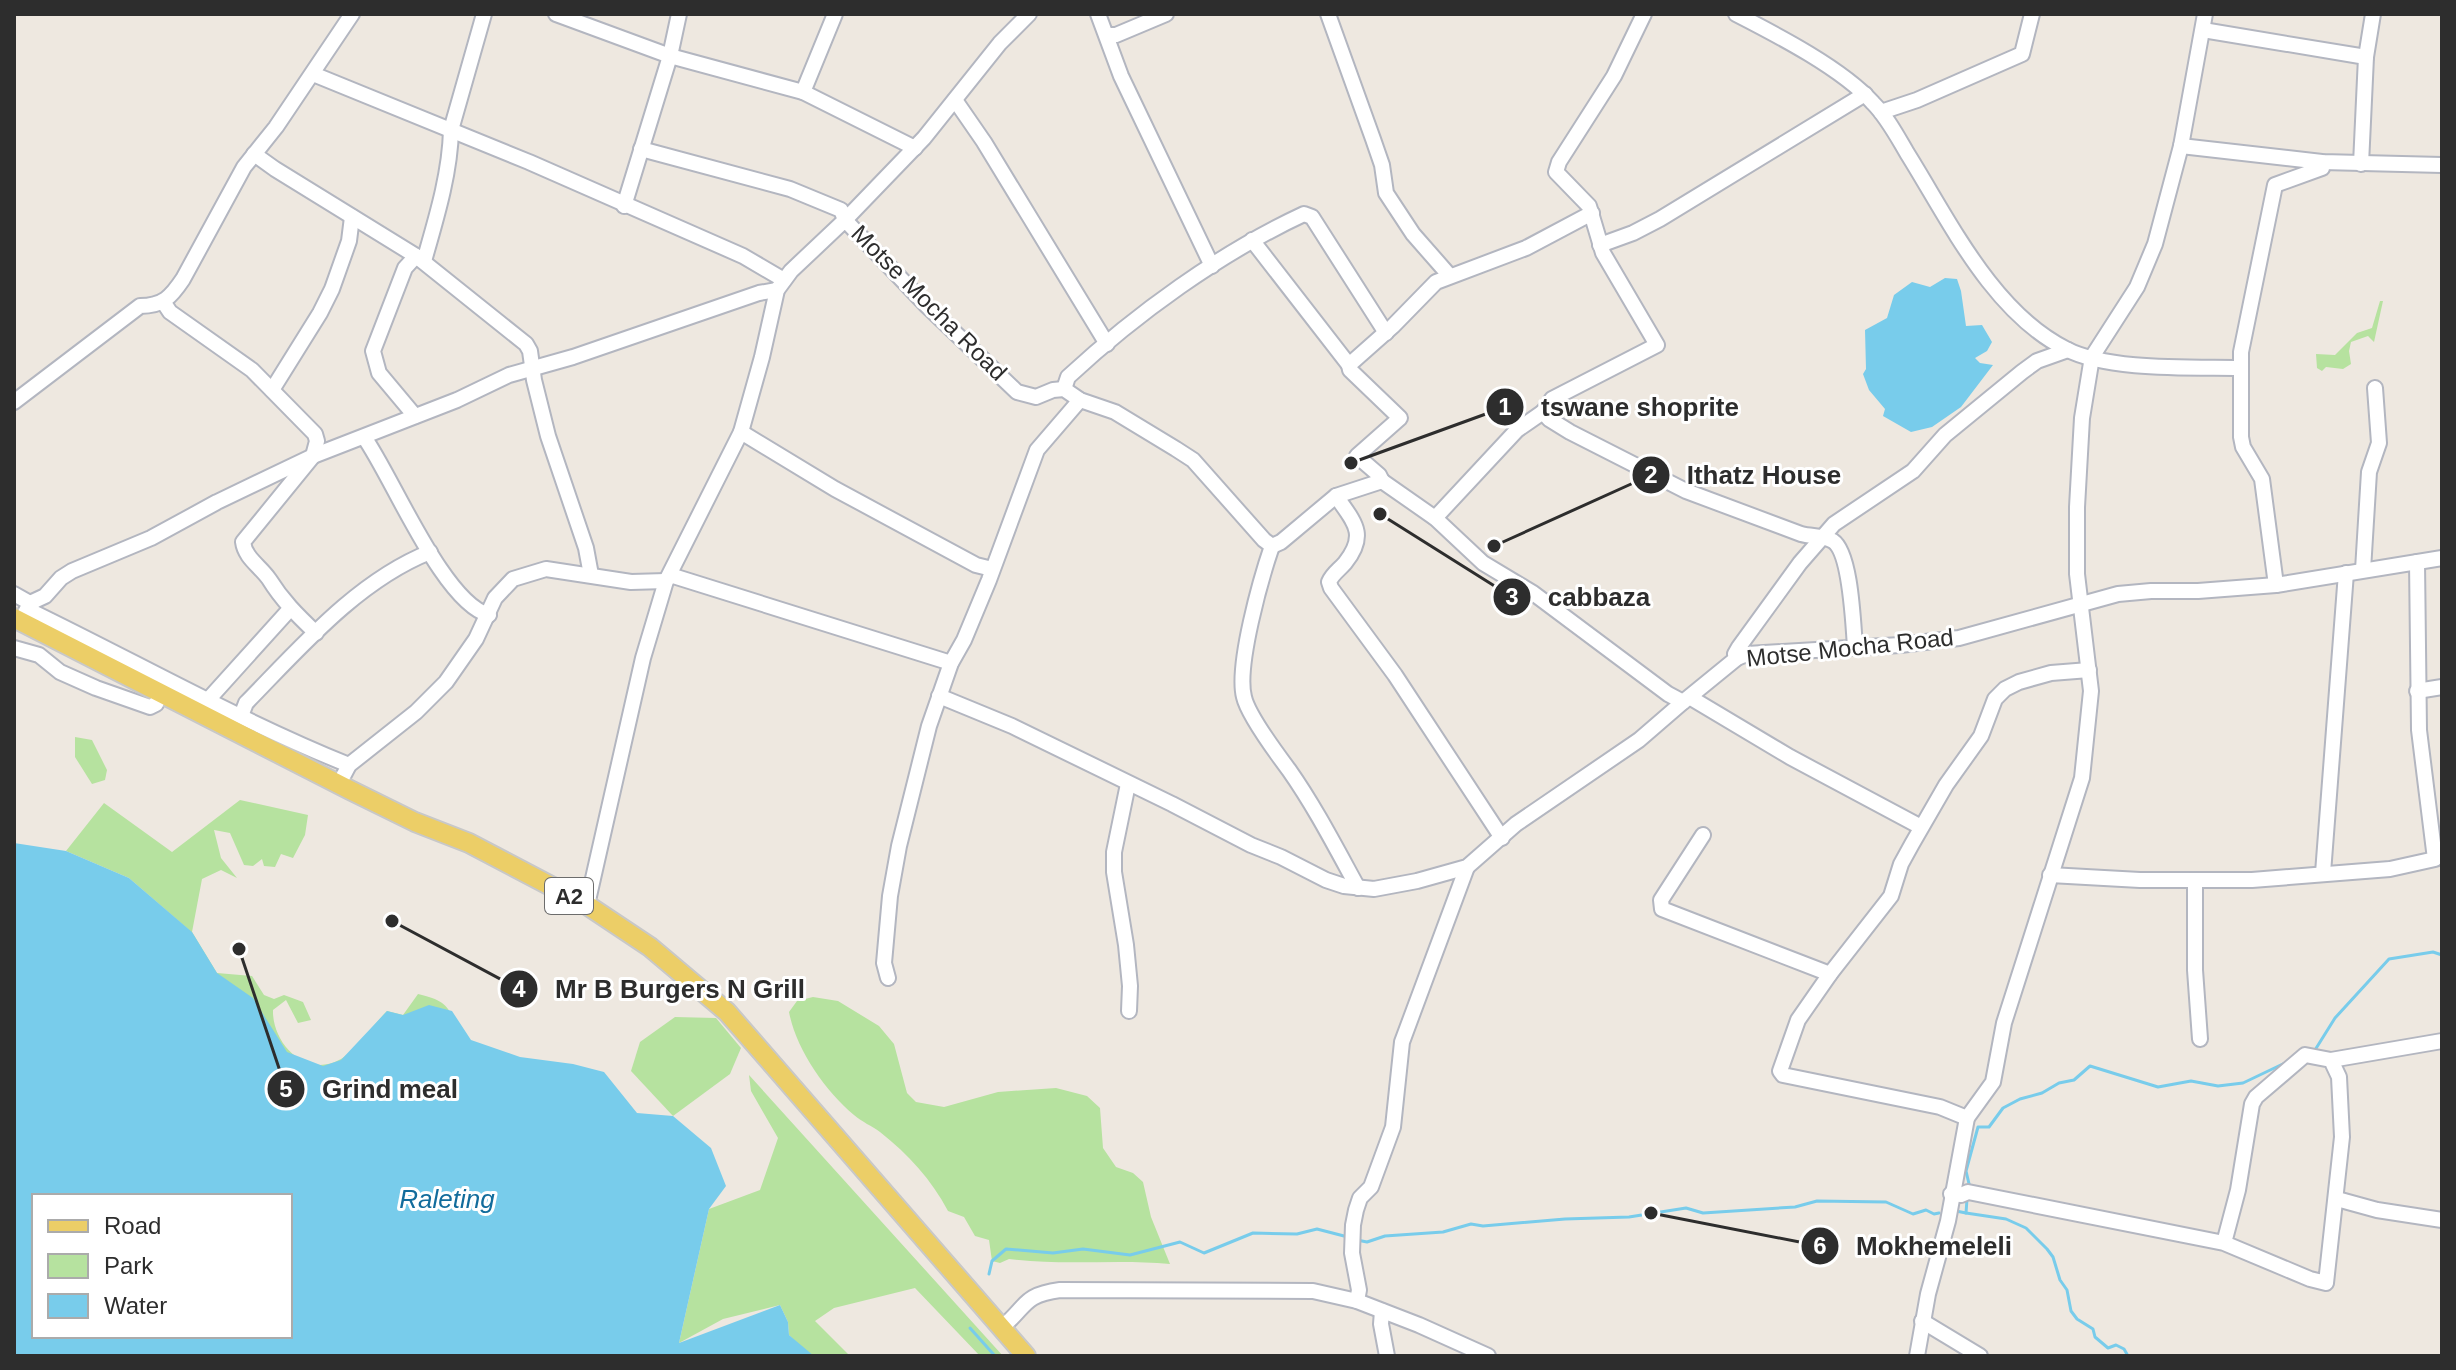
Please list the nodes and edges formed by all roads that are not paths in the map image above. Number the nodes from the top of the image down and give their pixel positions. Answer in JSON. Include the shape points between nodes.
{"nodes":[{"id":1,"x":352,"y":14,"type":"edge"},
{"id":2,"x":484,"y":14,"type":"edge"},
{"id":3,"x":556,"y":14,"type":"edge"},
{"id":4,"x":679,"y":14,"type":"edge"},
{"id":5,"x":835,"y":14,"type":"edge"},
{"id":6,"x":1029,"y":14,"type":"edge"},
{"id":7,"x":1098,"y":14,"type":"edge"},
{"id":8,"x":1166,"y":14,"type":"edge"},
{"id":9,"x":1328,"y":14,"type":"edge"},
{"id":10,"x":1644,"y":14,"type":"edge"},
{"id":11,"x":1736,"y":14,"type":"edge"},
{"id":12,"x":2032,"y":14,"type":"edge"},
{"id":13,"x":2205,"y":14,"type":"edge"},
{"id":14,"x":2373,"y":14,"type":"edge"},
{"id":15,"x":2203,"y":30,"type":"junction"},
{"id":16,"x":1107,"y":35,"type":"junction"},
{"id":17,"x":670,"y":56,"type":"junction"},
{"id":18,"x":2366,"y":57,"type":"junction"},
{"id":19,"x":313,"y":74,"type":"junction"},
{"id":20,"x":803,"y":92,"type":"junction"},
{"id":21,"x":1865,"y":94,"type":"junction"},
{"id":22,"x":955,"y":100,"type":"junction"},
{"id":23,"x":1881,"y":112,"type":"junction"},
{"id":24,"x":451,"y":130,"type":"junction"},
{"id":25,"x":2181,"y":146,"type":"junction"},
{"id":26,"x":915,"y":148,"type":"junction"},
{"id":27,"x":641,"y":149,"type":"junction"},
{"id":28,"x":254,"y":154,"type":"junction"},
{"id":29,"x":2322,"y":162,"type":"junction"},
{"id":30,"x":2361,"y":164,"type":"junction"},
{"id":31,"x":2442,"y":165,"type":"edge"},
{"id":32,"x":624,"y":206,"type":"junction"},
{"id":33,"x":1592,"y":213,"type":"junction"},
{"id":34,"x":352,"y":217,"type":"junction"},
{"id":35,"x":845,"y":220,"type":"junction"},
{"id":36,"x":1252,"y":240,"type":"junction"},
{"id":37,"x":1600,"y":245,"type":"junction"},
{"id":38,"x":420,"y":258,"type":"junction"},
{"id":39,"x":1212,"y":266,"type":"junction"},
{"id":40,"x":1449,"y":275,"type":"junction"},
{"id":41,"x":781,"y":285,"type":"junction"},
{"id":42,"x":164,"y":303,"type":"junction"},
{"id":43,"x":1386,"y":333,"type":"junction"},
{"id":44,"x":1107,"y":344,"type":"junction"},
{"id":45,"x":2068,"y":350,"type":"junction"},
{"id":46,"x":2092,"y":357,"type":"junction"},
{"id":47,"x":1349,"y":365,"type":"junction"},
{"id":48,"x":2240,"y":368,"type":"junction"},
{"id":49,"x":533,"y":369,"type":"junction"},
{"id":50,"x":2375,"y":388,"type":"dead end"},
{"id":51,"x":1064,"y":389,"type":"junction"},
{"id":52,"x":272,"y":390,"type":"junction"},
{"id":53,"x":1080,"y":400,"type":"junction"},
{"id":54,"x":14,"y":402,"type":"edge"},
{"id":55,"x":1543,"y":412,"type":"junction"},
{"id":56,"x":415,"y":416,"type":"junction"},
{"id":57,"x":741,"y":432,"type":"junction"},
{"id":58,"x":364,"y":437,"type":"junction"},
{"id":59,"x":313,"y":456,"type":"junction"},
{"id":60,"x":1382,"y":481,"type":"junction"},
{"id":61,"x":1336,"y":496,"type":"junction"},
{"id":62,"x":1435,"y":518,"type":"junction"},
{"id":63,"x":1821,"y":537,"type":"junction"},
{"id":64,"x":1272,"y":546,"type":"junction"},
{"id":65,"x":430,"y":552,"type":"junction"},
{"id":66,"x":2442,"y":558,"type":"edge"},
{"id":67,"x":2417,"y":562,"type":"junction"},
{"id":68,"x":992,"y":569,"type":"junction"},
{"id":69,"x":2363,"y":570,"type":"junction"},
{"id":70,"x":2346,"y":573,"type":"junction"},
{"id":71,"x":591,"y":575,"type":"junction"},
{"id":72,"x":668,"y":578,"type":"junction"},
{"id":73,"x":2276,"y":585,"type":"junction"},
{"id":74,"x":14,"y":594,"type":"edge"},
{"id":75,"x":30,"y":603,"type":"junction"},
{"id":76,"x":2081,"y":604,"type":"junction"},
{"id":77,"x":290,"y":609,"type":"junction"},
{"id":78,"x":489,"y":615,"type":"junction"},
{"id":79,"x":18,"y":619,"type":"edge"},
{"id":80,"x":316,"y":633,"type":"junction"},
{"id":81,"x":1855,"y":646,"type":"junction"},
{"id":82,"x":14,"y":648,"type":"edge"},
{"id":83,"x":1737,"y":658,"type":"junction"},
{"id":84,"x":951,"y":663,"type":"junction"},
{"id":85,"x":2089,"y":670,"type":"junction"},
{"id":86,"x":2442,"y":687,"type":"edge"},
{"id":87,"x":2417,"y":691,"type":"junction"},
{"id":88,"x":161,"y":693,"type":"junction"},
{"id":89,"x":939,"y":696,"type":"junction"},
{"id":90,"x":1687,"y":700,"type":"junction"},
{"id":91,"x":207,"y":701,"type":"junction"},
{"id":92,"x":241,"y":716,"type":"junction"},
{"id":93,"x":349,"y":765,"type":"junction"},
{"id":94,"x":339,"y":784,"type":"junction"},
{"id":95,"x":1128,"y":784,"type":"junction"},
{"id":96,"x":2434,"y":797,"type":"edge"},
{"id":97,"x":1921,"y":827,"type":"junction"},
{"id":98,"x":1703,"y":835,"type":"dead end"},
{"id":99,"x":1502,"y":838,"type":"junction"},
{"id":100,"x":1467,"y":867,"type":"junction"},
{"id":101,"x":2323,"y":873,"type":"junction"},
{"id":102,"x":2050,"y":875,"type":"junction"},
{"id":103,"x":2195,"y":880,"type":"junction"},
{"id":104,"x":1358,"y":888,"type":"junction"},
{"id":105,"x":587,"y":905,"type":"junction"},
{"id":106,"x":1830,"y":974,"type":"junction"},
{"id":107,"x":888,"y":978,"type":"dead end"},
{"id":108,"x":1129,"y":1011,"type":"dead end"},
{"id":109,"x":2200,"y":1039,"type":"dead end"},
{"id":110,"x":2442,"y":1041,"type":"edge"},
{"id":111,"x":2331,"y":1060,"type":"junction"},
{"id":112,"x":1967,"y":1118,"type":"junction"},
{"id":113,"x":1951,"y":1194,"type":"junction"},
{"id":114,"x":2337,"y":1199,"type":"junction"},
{"id":115,"x":2442,"y":1220,"type":"edge"},
{"id":116,"x":2224,"y":1243,"type":"junction"},
{"id":117,"x":1357,"y":1301,"type":"junction"},
{"id":118,"x":1382,"y":1311,"type":"junction"},
{"id":119,"x":1922,"y":1321,"type":"junction"},
{"id":120,"x":1001,"y":1328,"type":"junction"},
{"id":121,"x":1026,"y":1356,"type":"edge"},
{"id":122,"x":1387,"y":1356,"type":"edge"},
{"id":123,"x":1488,"y":1356,"type":"edge"},
{"id":124,"x":1917,"y":1356,"type":"edge"},
{"id":125,"x":1980,"y":1356,"type":"edge"}],
"edges":[{"from":1,"to":19,"type":"street"},
{"from":2,"to":24,"type":"street"},
{"from":3,"to":17,"type":"street"},
{"from":4,"to":17,"type":"street"},
{"from":5,"to":20,"type":"street"},
{"from":6,"to":22,"type":"street"},
{"from":7,"to":16,"type":"street"},
{"from":8,"to":16,"type":"street"},
{"from":9,"to":40,"type":"street","via":[[1382,165],[1386,193]]},
{"from":10,"to":33,"type":"street","via":[[1614,76],[1556,168]]},
{"from":11,"to":21,"type":"street","via":[[1781,37]]},
{"from":12,"to":23,"type":"street","via":[[2022,54]]},
{"from":13,"to":15,"type":"street"},
{"from":14,"to":18,"type":"street"},
{"from":15,"to":18,"type":"street"},
{"from":15,"to":25,"type":"street"},
{"from":16,"to":39,"type":"street","via":[[1142,123]]},
{"from":17,"to":20,"type":"street"},
{"from":17,"to":27,"type":"street"},
{"from":18,"to":30,"type":"street"},
{"from":19,"to":24,"type":"street"},
{"from":19,"to":28,"type":"street"},
{"from":20,"to":26,"type":"street"},
{"from":21,"to":23,"type":"street"},
{"from":21,"to":37,"type":"street","via":[[1660,219]]},
{"from":22,"to":26,"type":"street"},
{"from":22,"to":44,"type":"street"},
{"from":23,"to":45,"type":"street","via":[[1980,270],[2014,309]]},
{"from":24,"to":32,"type":"street"},
{"from":24,"to":38,"type":"street","via":[[440,203]]},
{"from":25,"to":29,"type":"street"},
{"from":25,"to":46,"type":"street","via":[[2146,268]]},
{"from":26,"to":35,"type":"street"},
{"from":27,"to":32,"type":"street"},
{"from":27,"to":35,"type":"street","via":[[790,189],[841,210]]},
{"from":28,"to":34,"type":"street"},
{"from":28,"to":42,"type":"street"},
{"from":29,"to":30,"type":"street"},
{"from":29,"to":48,"type":"street","via":[[2322,168],[2275,185]]},
{"from":30,"to":31,"type":"street"},
{"from":32,"to":41,"type":"street","via":[[743,256]]},
{"from":33,"to":37,"type":"street"},
{"from":33,"to":40,"type":"street","via":[[1526,248]]},
{"from":34,"to":38,"type":"street"},
{"from":34,"to":52,"type":"street","via":[[332,289]]},
{"from":35,"to":41,"type":"street","name":"Motse Mocha Road"},
{"from":35,"to":51,"type":"street","name":"Motse Mocha Road","via":[[1017,392],[1036,397]]},
{"from":36,"to":39,"type":"street"},
{"from":36,"to":43,"type":"street","via":[[1308,213]]},
{"from":36,"to":47,"type":"street"},
{"from":37,"to":55,"type":"street","via":[[1657,345],[1552,399]]},
{"from":38,"to":49,"type":"street","via":[[526,344]]},
{"from":38,"to":56,"type":"street","via":[[405,268],[373,351],[379,373]]},
{"from":39,"to":44,"type":"street"},
{"from":40,"to":43,"type":"street","via":[[1428,287]]},
{"from":41,"to":49,"type":"street"},
{"from":41,"to":57,"type":"street"},
{"from":42,"to":52,"type":"street"},
{"from":42,"to":54,"type":"street","via":[[140,306]]},
{"from":43,"to":47,"type":"street"},
{"from":44,"to":51,"type":"street","via":[[1068,377]]},
{"from":45,"to":46,"type":"street"},
{"from":45,"to":63,"type":"street","via":[[2022,372],[1945,435],[1913,471]]},
{"from":46,"to":48,"type":"street"},
{"from":46,"to":76,"type":"street","via":[[2079,463]]},
{"from":47,"to":60,"type":"street","via":[[1400,418],[1357,456]]},
{"from":48,"to":73,"type":"street","via":[[2241,437],[2262,479]]},
{"from":49,"to":56,"type":"street"},
{"from":49,"to":71,"type":"street"},
{"from":50,"to":69,"type":"street","via":[[2379,443],[2369,472]]},
{"from":51,"to":53,"type":"street"},
{"from":52,"to":59,"type":"street","via":[[315,434]]},
{"from":53,"to":64,"type":"street","via":[[1115,412],[1193,460]]},
{"from":53,"to":68,"type":"street","via":[[1037,450]]},
{"from":55,"to":62,"type":"street","via":[[1517,430]]},
{"from":55,"to":63,"type":"street","via":[[1570,432],[1686,491]]},
{"from":56,"to":58,"type":"street"},
{"from":57,"to":68,"type":"street","via":[[835,489]]},
{"from":57,"to":72,"type":"street"},
{"from":58,"to":59,"type":"street"},
{"from":58,"to":65,"type":"street"},
{"from":59,"to":75,"type":"street","via":[[151,538],[72,571]]},
{"from":59,"to":77,"type":"street","via":[[243,542]]},
{"from":60,"to":61,"type":"street"},
{"from":60,"to":62,"type":"street"},
{"from":61,"to":64,"type":"street"},
{"from":61,"to":99,"type":"street","via":[[1359,535],[1352,554],[1331,577],[1331,588]]},
{"from":62,"to":90,"type":"street","via":[[1483,563],[1533,593],[1668,694]]},
{"from":63,"to":81,"type":"street","via":[[1835,542],[1844,557]]},
{"from":63,"to":83,"type":"street","via":[[1739,647]]},
{"from":64,"to":104,"type":"street","via":[[1249,637],[1244,699]]},
{"from":65,"to":78,"type":"street","via":[[466,601]]},
{"from":65,"to":80,"type":"street","via":[[361,593]]},
{"from":66,"to":67,"type":"street","name":"Motse Mocha Road"},
{"from":67,"to":69,"type":"street","name":"Motse Mocha Road"},
{"from":67,"to":87,"type":"street"},
{"from":68,"to":84,"type":"street"},
{"from":69,"to":70,"type":"street","name":"Motse Mocha Road"},
{"from":70,"to":73,"type":"street","name":"Motse Mocha Road"},
{"from":70,"to":101,"type":"street"},
{"from":71,"to":72,"type":"street","via":[[631,582]]},
{"from":71,"to":78,"type":"street","via":[[546,569],[521,575],[503,586]]},
{"from":72,"to":84,"type":"street"},
{"from":72,"to":105,"type":"street","via":[[643,658]]},
{"from":73,"to":76,"type":"street","name":"Motse Mocha Road","via":[[2118,594]]},
{"from":74,"to":75,"type":"street"},
{"from":75,"to":79,"type":"street"},
{"from":75,"to":91,"type":"street","via":[[33,612]]},
{"from":76,"to":81,"type":"street","name":"Motse Mocha Road","via":[[1959,638]]},
{"from":76,"to":85,"type":"street"},
{"from":77,"to":80,"type":"street"},
{"from":77,"to":91,"type":"street"},
{"from":78,"to":93,"type":"street","via":[[446,682]]},
{"from":79,"to":88,"type":"main road","number":"A2"},
{"from":80,"to":92,"type":"street","via":[[246,703]]},
{"from":81,"to":83,"type":"street","name":"Motse Mocha Road"},
{"from":82,"to":88,"type":"street","via":[[39,655],[60,672],[131,702],[150,707]]},
{"from":83,"to":90,"type":"street","name":"Motse Mocha Road"},
{"from":84,"to":89,"type":"street"},
{"from":85,"to":97,"type":"street","via":[[2051,673],[2005,689]]},
{"from":85,"to":102,"type":"street","via":[[2082,778]]},
{"from":86,"to":87,"type":"street"},
{"from":87,"to":96,"type":"street"},
{"from":88,"to":94,"type":"main road","number":"A2"},
{"from":89,"to":95,"type":"street"},
{"from":89,"to":107,"type":"street","via":[[899,846],[884,963]]},
{"from":90,"to":97,"type":"street"},
{"from":90,"to":99,"type":"street","name":"Motse Mocha Road"},
{"from":91,"to":92,"type":"street"},
{"from":92,"to":93,"type":"street"},
{"from":93,"to":94,"type":"street"},
{"from":94,"to":105,"type":"main road","number":"A2"},
{"from":95,"to":104,"type":"street","via":[[1326,880]]},
{"from":95,"to":108,"type":"street","via":[[1114,872],[1126,945]]},
{"from":96,"to":101,"type":"street","via":[[2435,859],[2390,869]]},
{"from":97,"to":106,"type":"street","via":[[1891,896]]},
{"from":98,"to":106,"type":"street","via":[[1661,900],[1662,909]]},
{"from":99,"to":100,"type":"street","name":"Motse Mocha Road"},
{"from":100,"to":104,"type":"street","via":[[1394,886]]},
{"from":100,"to":117,"type":"street","via":[[1402,1042],[1393,1127],[1356,1210],[1352,1253]]},
{"from":101,"to":103,"type":"street"},
{"from":102,"to":103,"type":"street"},
{"from":102,"to":112,"type":"street","via":[[2004,1023],[1993,1082]]},
{"from":103,"to":109,"type":"street"},
{"from":105,"to":120,"type":"main road","number":"A2","via":[[650,947],[727,1012]]},
{"from":106,"to":112,"type":"street","via":[[1798,1020],[1781,1074],[1940,1107]]},
{"from":110,"to":111,"type":"street"},
{"from":111,"to":114,"type":"street","via":[[2339,1077],[2341,1105]]},
{"from":111,"to":116,"type":"street","via":[[2305,1055],[2256,1097]]},
{"from":112,"to":113,"type":"street"},
{"from":113,"to":116,"type":"street","via":[[1968,1192]]},
{"from":113,"to":119,"type":"street"},
{"from":114,"to":115,"type":"street"},
{"from":114,"to":116,"type":"street","via":[[2326,1283]]},
{"from":117,"to":118,"type":"street"},
{"from":117,"to":120,"type":"street","via":[[1313,1291],[1060,1290],[1024,1302]]},
{"from":118,"to":122,"type":"street"},
{"from":118,"to":123,"type":"street"},
{"from":119,"to":124,"type":"street"},
{"from":119,"to":125,"type":"street"},
{"from":120,"to":121,"type":"main road","number":"A2"}]}
